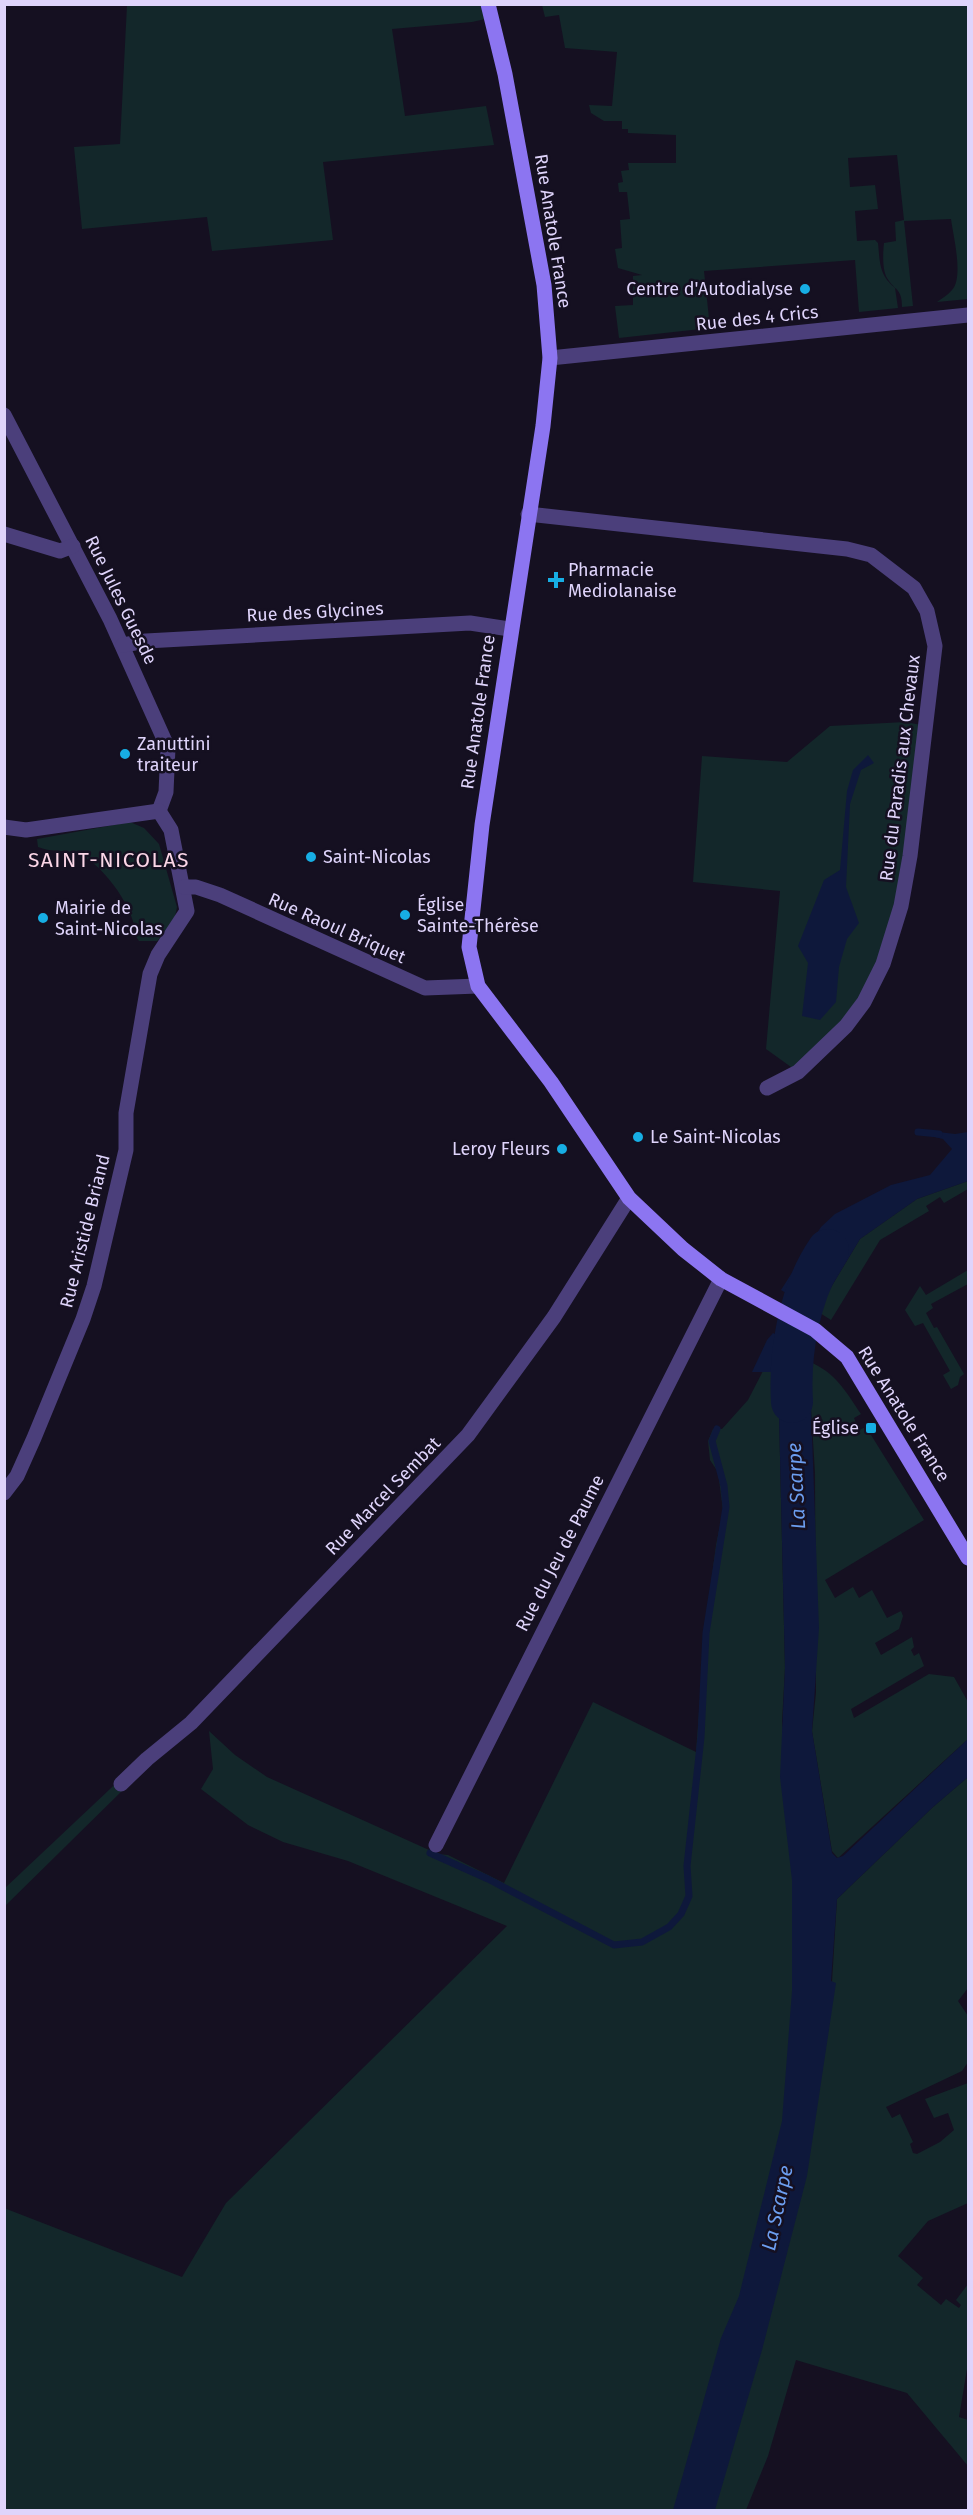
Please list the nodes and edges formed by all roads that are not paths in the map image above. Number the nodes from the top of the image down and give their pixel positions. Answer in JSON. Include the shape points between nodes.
{"nodes":[{"id":1,"x":488,"y":4,"type":"edge"},
{"id":2,"x":969,"y":315,"type":"edge"},
{"id":3,"x":550,"y":358,"type":"junction"},
{"id":4,"x":4,"y":416,"type":"edge"},
{"id":5,"x":528,"y":514,"type":"junction"},
{"id":6,"x":4,"y":534,"type":"edge"},
{"id":7,"x":73,"y":546,"type":"junction"},
{"id":8,"x":510,"y":629,"type":"junction"},
{"id":9,"x":123,"y":645,"type":"junction"},
{"id":10,"x":159,"y":811,"type":"junction"},
{"id":11,"x":4,"y":827,"type":"edge"},
{"id":12,"x":184,"y":887,"type":"junction"},
{"id":13,"x":478,"y":986,"type":"junction"},
{"id":14,"x":767,"y":1088,"type":"dead end"},
{"id":15,"x":629,"y":1198,"type":"junction"},
{"id":16,"x":721,"y":1280,"type":"junction"},
{"id":17,"x":4,"y":1493,"type":"edge"},
{"id":18,"x":969,"y":1558,"type":"edge"},
{"id":19,"x":121,"y":1784,"type":"dead end"},
{"id":20,"x":436,"y":1845,"type":"dead end"}],
"edges":[{"from":1,"to":3,"type":"main road","name":"Rue Anatole France","via":[[544,285]]},
{"from":2,"to":3,"type":"street","name":"Rue des 4 Crics"},
{"from":3,"to":5,"type":"main road","name":"Rue Anatole France"},
{"from":4,"to":7,"type":"street","name":"Rue Jules Guesde"},
{"from":5,"to":8,"type":"main road","name":"Rue Anatole France"},
{"from":5,"to":14,"type":"street","name":"Rue du Paradis aux Chevaux","via":[[847,549],[871,555],[895,571],[914,588],[927,611],[935,646],[927,726],[910,856],[882,964],[864,1002],[846,1026],[798,1072]]},
{"from":6,"to":7,"type":"street","via":[[60,551]]},
{"from":7,"to":9,"type":"street","name":"Rue Jules Guesde"},
{"from":8,"to":9,"type":"street","name":"Rue des Glycines","via":[[470,623]]},
{"from":8,"to":13,"type":"main road","name":"Rue Anatole France","via":[[469,947]]},
{"from":9,"to":10,"type":"street","name":"Rue Jules Guesde","via":[[168,748],[166,792]]},
{"from":10,"to":11,"type":"street","via":[[26,830]]},
{"from":10,"to":12,"type":"street","name":"Rue Aristide Briand","via":[[171,830]]},
{"from":12,"to":13,"type":"street","name":"Rue Raoul Briquet","via":[[220,895],[425,988]]},
{"from":12,"to":17,"type":"street","name":"Rue Aristide Briand","via":[[187,912],[158,955],[145,999],[126,1113],[126,1150],[94,1286],[34,1437],[17,1476]]},
{"from":13,"to":15,"type":"main road","name":"Rue Anatole France","via":[[551,1082]]},
{"from":15,"to":16,"type":"main road","name":"Rue Anatole France"},
{"from":15,"to":19,"type":"street","name":"Rue Marcel Sembat","via":[[554,1317],[468,1435],[191,1723]]},
{"from":16,"to":18,"type":"main road","name":"Rue Anatole France","via":[[815,1330],[853,1364]]},
{"from":16,"to":20,"type":"street","name":"Rue du Jeu de Paume"}]}
